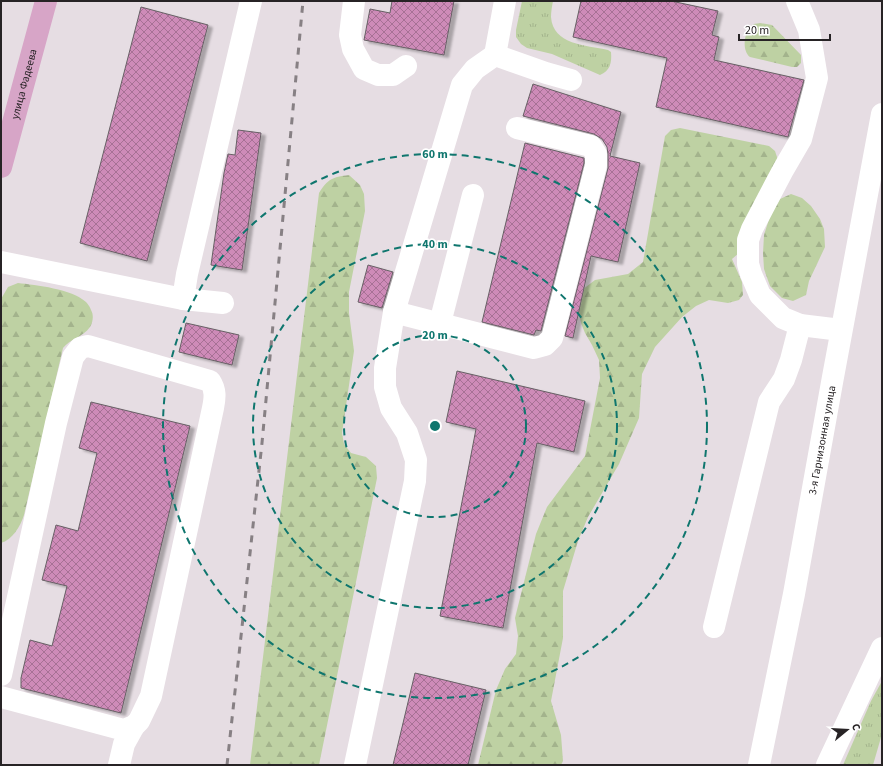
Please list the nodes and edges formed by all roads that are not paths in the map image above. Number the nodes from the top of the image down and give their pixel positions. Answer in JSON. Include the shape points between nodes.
{"nodes":[{"id":1,"x":46,"y":1,"type":"edge"},
{"id":2,"x":251,"y":1,"type":"edge"},
{"id":3,"x":354,"y":1,"type":"edge"},
{"id":4,"x":505,"y":1,"type":"edge"},
{"id":5,"x":797,"y":1,"type":"edge"},
{"id":6,"x":495,"y":55,"type":"junction"},
{"id":7,"x":406,"y":66,"type":"dead end"},
{"id":8,"x":571,"y":80,"type":"dead end"},
{"id":9,"x":882,"y":114,"type":"edge"},
{"id":10,"x":517,"y":128,"type":"dead end"},
{"id":11,"x":1,"y":167,"type":"edge"},
{"id":12,"x":473,"y":194,"type":"dead end"},
{"id":13,"x":1,"y":262,"type":"edge"},
{"id":14,"x":184,"y":299,"type":"junction"},
{"id":15,"x":223,"y":303,"type":"dead end"},
{"id":16,"x":394,"y":312,"type":"junction"},
{"id":17,"x":440,"y":323,"type":"junction"},
{"id":18,"x":800,"y":325,"type":"junction"},
{"id":19,"x":841,"y":330,"type":"junction"},
{"id":20,"x":714,"y":627,"type":"dead end"},
{"id":21,"x":882,"y":648,"type":"edge"},
{"id":22,"x":1,"y":675,"type":"edge"},
{"id":23,"x":1,"y":697,"type":"edge"},
{"id":24,"x":134,"y":726,"type":"junction"},
{"id":25,"x":119,"y":765,"type":"edge"},
{"id":26,"x":356,"y":765,"type":"edge"},
{"id":27,"x":759,"y":765,"type":"edge"},
{"id":28,"x":827,"y":765,"type":"edge"}],
"edges":[{"from":1,"to":11,"type":"main road","name":"улица Фадеева"},
{"from":2,"to":14,"type":"street","via":[[187,274]]},
{"from":3,"to":7,"type":"street","via":[[350,35],[353,50],[364,69],[378,75],[393,75]]},
{"from":4,"to":6,"type":"street"},
{"from":5,"to":18,"type":"street","via":[[809,30],[817,78],[801,139],[752,229],[748,240],[748,264],[760,295],[783,318]]},
{"from":6,"to":8,"type":"street"},
{"from":6,"to":16,"type":"street","via":[[475,69],[462,85]]},
{"from":9,"to":19,"type":"street","name":"3-я Гарнизонная улица"},
{"from":10,"to":17,"type":"street","via":[[591,146],[596,154],[596,165],[552,338],[545,345],[534,348]]},
{"from":12,"to":17,"type":"street"},
{"from":13,"to":14,"type":"street"},
{"from":14,"to":15,"type":"street"},
{"from":16,"to":17,"type":"street"},
{"from":16,"to":26,"type":"street","via":[[385,368],[385,387],[391,408],[407,433],[416,460],[415,481]]},
{"from":18,"to":19,"type":"street"},
{"from":18,"to":20,"type":"street","via":[[784,379],[768,402]]},
{"from":19,"to":27,"type":"street","name":"3-я Гарнизонная улица","via":[[794,594]]},
{"from":21,"to":28,"type":"street"},
{"from":22,"to":24,"type":"street","via":[[56,422],[73,357],[80,348],[88,346],[210,381],[214,387],[214,403],[151,696]]},
{"from":23,"to":24,"type":"street","via":[[124,730]]},
{"from":24,"to":25,"type":"street","via":[[124,744]]}]}
